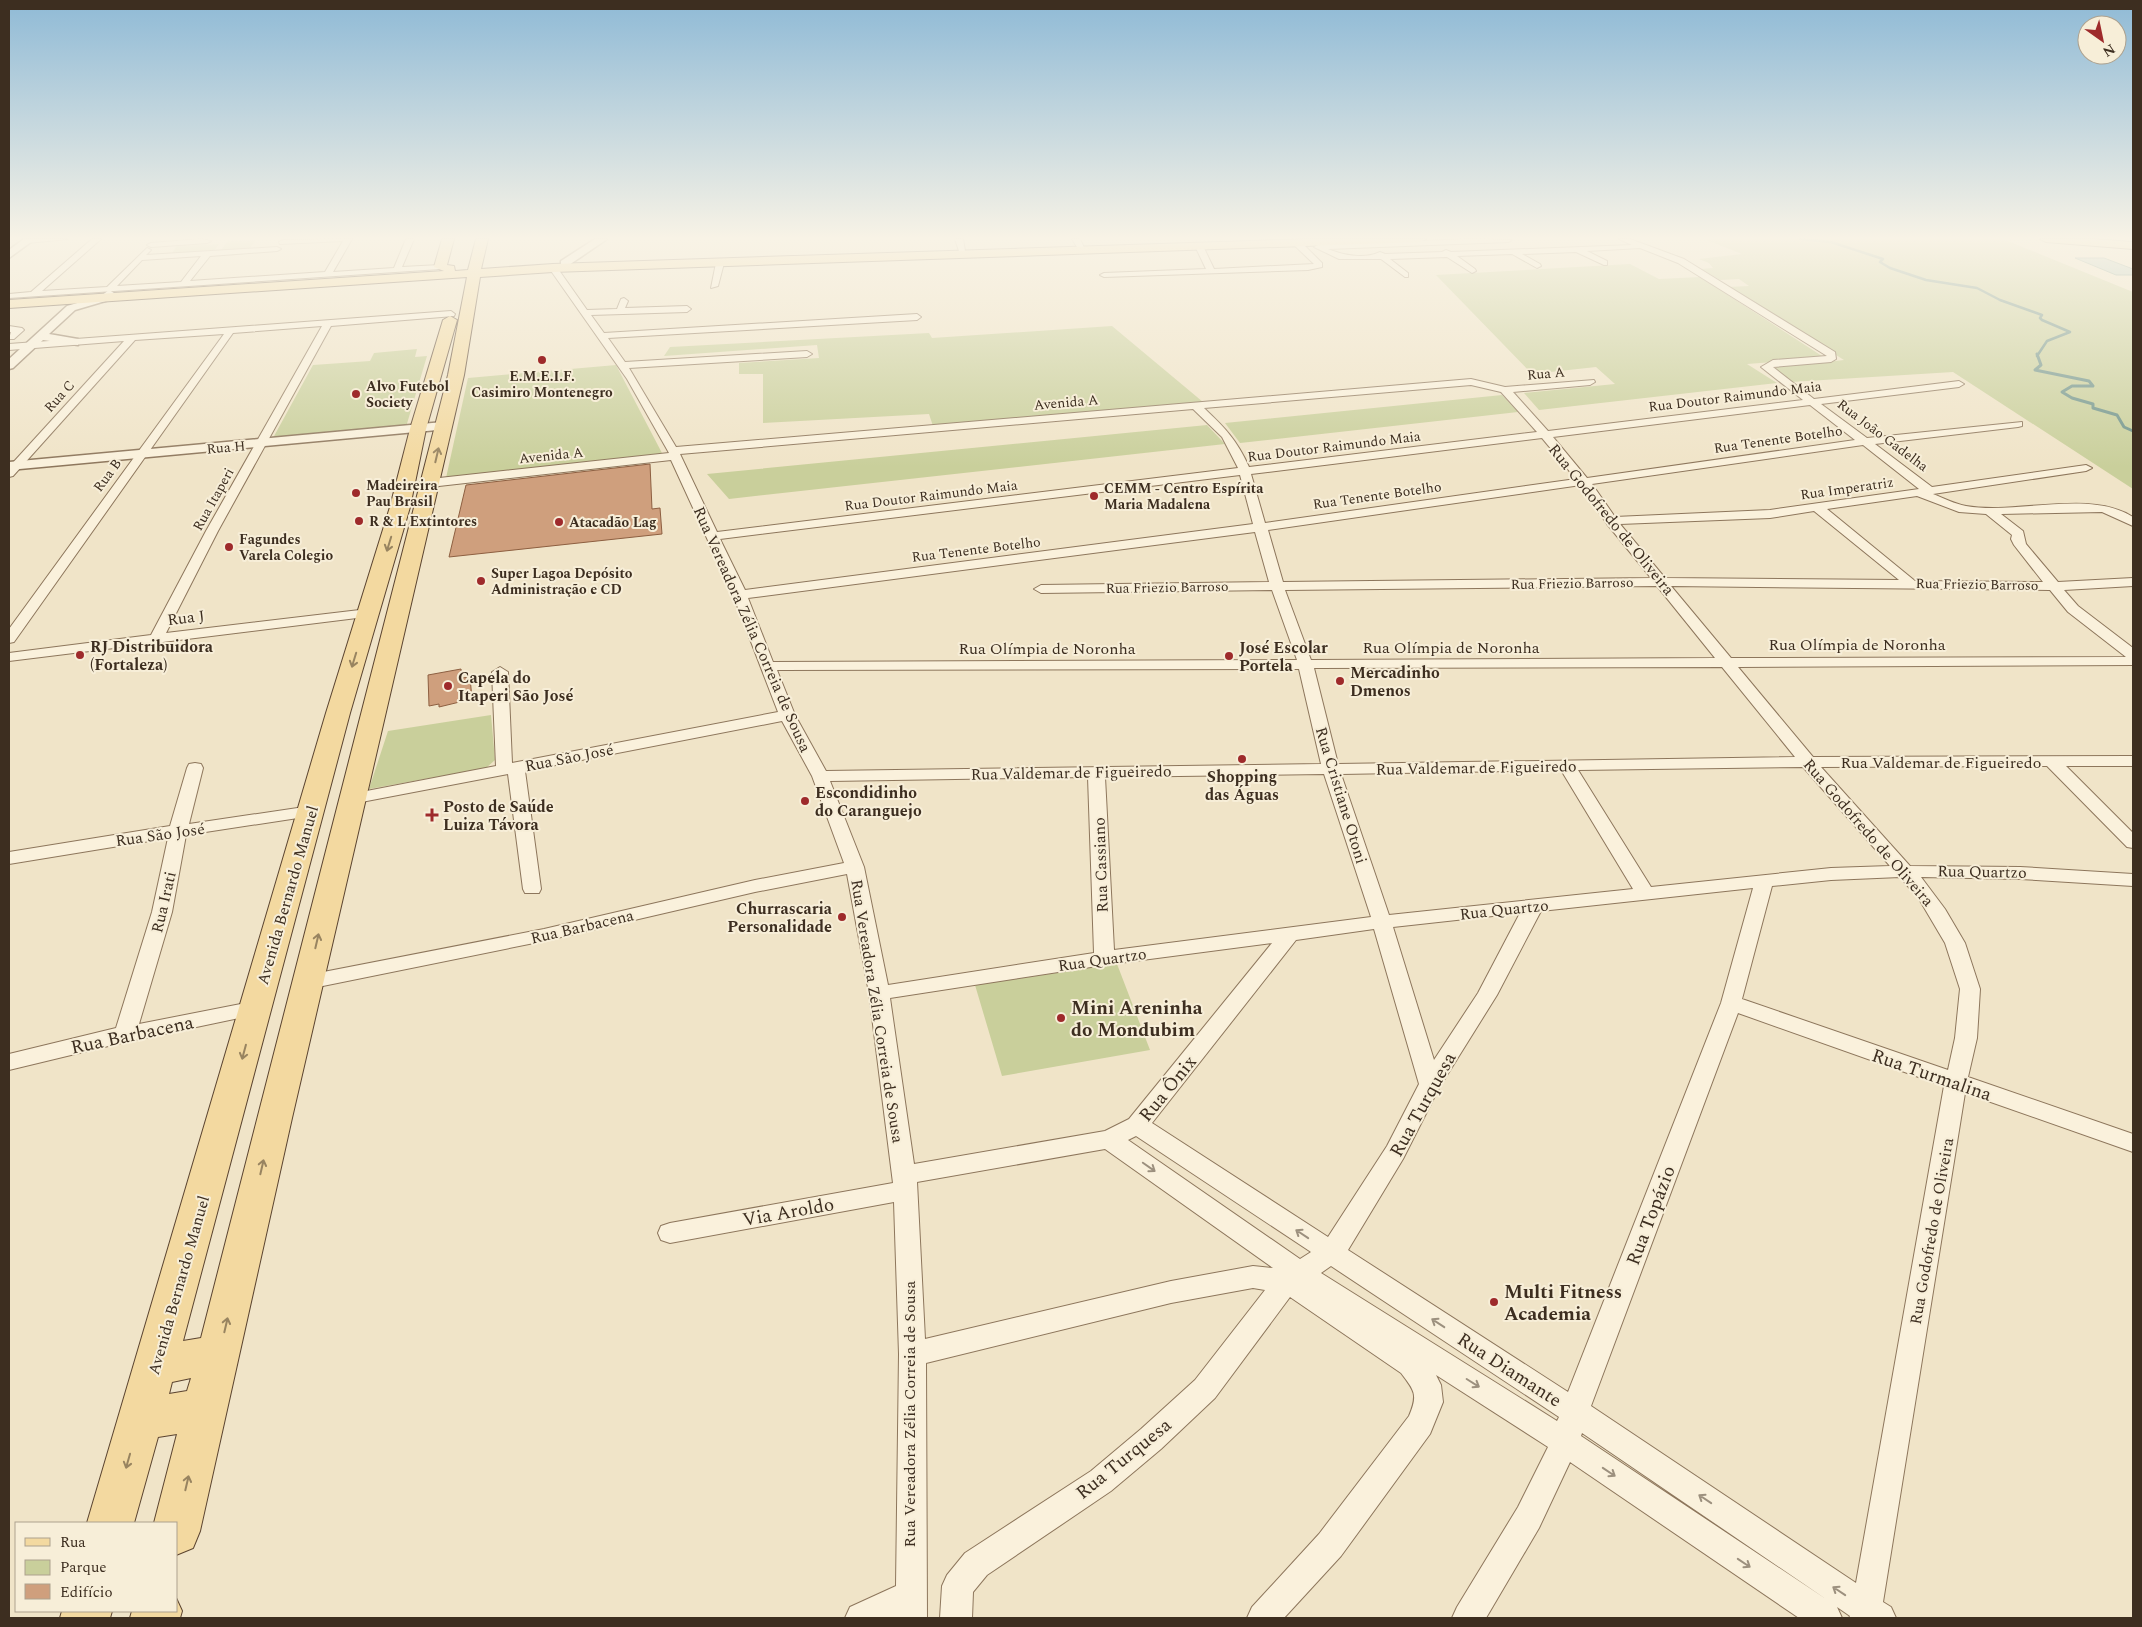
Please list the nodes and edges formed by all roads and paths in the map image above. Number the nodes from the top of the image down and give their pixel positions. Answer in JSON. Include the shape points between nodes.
{"nodes":[{"id":1,"x":451,"y":314,"type":"edge"},
{"id":2,"x":767,"y":314,"type":"dead end"},
{"id":3,"x":63,"y":315,"type":"edge"},
{"id":4,"x":438,"y":315,"type":"edge"},
{"id":5,"x":467,"y":315,"type":"edge"},
{"id":6,"x":586,"y":315,"type":"edge"},
{"id":7,"x":1769,"y":315,"type":"edge"},
{"id":8,"x":917,"y":317,"type":"dead end"},
{"id":9,"x":328,"y":323,"type":"junction"},
{"id":10,"x":766,"y":326,"type":"junction"},
{"id":11,"x":231,"y":330,"type":"junction"},
{"id":12,"x":9,"y":334,"type":"edge"},
{"id":13,"x":42,"y":334,"type":"junction"},
{"id":14,"x":602,"y":336,"type":"junction"},
{"id":15,"x":132,"y":338,"type":"junction"},
{"id":16,"x":74,"y":342,"type":"junction"},
{"id":17,"x":30,"y":346,"type":"junction"},
{"id":18,"x":9,"y":347,"type":"edge"},
{"id":19,"x":807,"y":354,"type":"dead end"},
{"id":20,"x":9,"y":365,"type":"edge"},
{"id":21,"x":623,"y":365,"type":"junction"},
{"id":22,"x":1590,"y":382,"type":"dead end"},
{"id":23,"x":1959,"y":384,"type":"dead end"},
{"id":24,"x":1505,"y":390,"type":"junction"},
{"id":25,"x":1812,"y":402,"type":"junction"},
{"id":26,"x":1196,"y":406,"type":"junction"},
{"id":27,"x":2018,"y":424,"type":"dead end"},
{"id":28,"x":444,"y":426,"type":"junction"},
{"id":29,"x":418,"y":429,"type":"junction"},
{"id":30,"x":1545,"y":435,"type":"junction"},
{"id":31,"x":1863,"y":442,"type":"junction"},
{"id":32,"x":262,"y":443,"type":"junction"},
{"id":33,"x":674,"y":454,"type":"junction"},
{"id":34,"x":141,"y":455,"type":"junction"},
{"id":35,"x":2086,"y":468,"type":"dead end"},
{"id":36,"x":11,"y":469,"type":"edge"},
{"id":37,"x":1245,"y":472,"type":"junction"},
{"id":38,"x":1584,"y":482,"type":"junction"},
{"id":39,"x":430,"y":483,"type":"junction"},
{"id":40,"x":1924,"y":492,"type":"junction"},
{"id":41,"x":1818,"y":508,"type":"junction"},
{"id":42,"x":1990,"y":511,"type":"junction"},
{"id":43,"x":1611,"y":522,"type":"junction"},
{"id":44,"x":2133,"y":522,"type":"edge"},
{"id":45,"x":1262,"y":527,"type":"junction"},
{"id":46,"x":712,"y":536,"type":"junction"},
{"id":47,"x":1663,"y":582,"type":"junction"},
{"id":48,"x":2133,"y":582,"type":"edge"},
{"id":49,"x":1910,"y":583,"type":"junction"},
{"id":50,"x":1277,"y":586,"type":"junction"},
{"id":51,"x":2055,"y":586,"type":"junction"},
{"id":52,"x":1041,"y":589,"type":"dead end"},
{"id":53,"x":740,"y":595,"type":"junction"},
{"id":54,"x":368,"y":613,"type":"junction"},
{"id":55,"x":9,"y":639,"type":"edge"},
{"id":56,"x":156,"y":639,"type":"junction"},
{"id":57,"x":2133,"y":655,"type":"edge"},
{"id":58,"x":9,"y":657,"type":"edge"},
{"id":59,"x":2133,"y":661,"type":"edge"},
{"id":60,"x":1728,"y":662,"type":"junction"},
{"id":61,"x":1306,"y":665,"type":"junction"},
{"id":62,"x":770,"y":666,"type":"junction"},
{"id":63,"x":500,"y":672,"type":"dead end"},
{"id":64,"x":376,"y":700,"type":"junction"},
{"id":65,"x":340,"y":705,"type":"junction"},
{"id":66,"x":788,"y":715,"type":"junction"},
{"id":67,"x":2133,"y":761,"type":"edge"},
{"id":68,"x":1808,"y":762,"type":"junction"},
{"id":69,"x":2052,"y":762,"type":"junction"},
{"id":70,"x":1566,"y":765,"type":"junction"},
{"id":71,"x":195,"y":768,"type":"dead end"},
{"id":72,"x":510,"y":768,"type":"junction"},
{"id":73,"x":1331,"y":769,"type":"junction"},
{"id":74,"x":1096,"y":772,"type":"junction"},
{"id":75,"x":820,"y":776,"type":"junction"},
{"id":76,"x":351,"y":800,"type":"junction"},
{"id":77,"x":311,"y":810,"type":"junction"},
{"id":78,"x":178,"y":831,"type":"junction"},
{"id":79,"x":2133,"y":843,"type":"edge"},
{"id":80,"x":9,"y":858,"type":"edge"},
{"id":81,"x":855,"y":867,"type":"junction"},
{"id":82,"x":1904,"y":870,"type":"junction"},
{"id":83,"x":2133,"y":880,"type":"edge"},
{"id":84,"x":1764,"y":881,"type":"junction"},
{"id":85,"x":532,"y":889,"type":"dead end"},
{"id":86,"x":1646,"y":895,"type":"junction"},
{"id":87,"x":1534,"y":906,"type":"junction"},
{"id":88,"x":1382,"y":922,"type":"junction"},
{"id":89,"x":1290,"y":934,"type":"junction"},
{"id":90,"x":1104,"y":958,"type":"junction"},
{"id":91,"x":308,"y":982,"type":"junction"},
{"id":92,"x":878,"y":993,"type":"junction"},
{"id":93,"x":1731,"y":1003,"type":"junction"},
{"id":94,"x":256,"y":1008,"type":"junction"},
{"id":95,"x":125,"y":1034,"type":"junction"},
{"id":96,"x":9,"y":1062,"type":"edge"},
{"id":97,"x":1956,"y":1083,"type":"junction"},
{"id":98,"x":1430,"y":1084,"type":"junction"},
{"id":99,"x":1137,"y":1125,"type":"junction"},
{"id":100,"x":1109,"y":1139,"type":"junction"},
{"id":101,"x":2133,"y":1143,"type":"edge"},
{"id":102,"x":905,"y":1182,"type":"junction"},
{"id":103,"x":670,"y":1233,"type":"dead end"},
{"id":104,"x":1330,"y":1253,"type":"junction"},
{"id":105,"x":1293,"y":1277,"type":"junction"},
{"id":106,"x":219,"y":1354,"type":"junction"},
{"id":107,"x":912,"y":1354,"type":"junction"},
{"id":108,"x":156,"y":1365,"type":"junction"},
{"id":109,"x":204,"y":1410,"type":"junction"},
{"id":110,"x":1575,"y":1411,"type":"junction"},
{"id":111,"x":140,"y":1418,"type":"junction"},
{"id":112,"x":1566,"y":1442,"type":"junction"},
{"id":113,"x":111,"y":1522,"type":"edge"},
{"id":114,"x":178,"y":1522,"type":"edge"},
{"id":115,"x":910,"y":1607,"type":"edge"},
{"id":116,"x":1870,"y":1615,"type":"edge"},
{"id":117,"x":861,"y":1618,"type":"edge"},
{"id":118,"x":956,"y":1618,"type":"edge"},
{"id":119,"x":1263,"y":1618,"type":"edge"},
{"id":120,"x":1468,"y":1618,"type":"edge"},
{"id":121,"x":1826,"y":1618,"type":"edge"}],
"edges":[{"from":1,"to":29,"type":"main road","name":"Avenida Bernardo Manuel"},
{"from":2,"to":10,"type":"street"},
{"from":3,"to":13,"type":"street"},
{"from":4,"to":9,"type":"street"},
{"from":5,"to":28,"type":"main road"},
{"from":6,"to":14,"type":"street","name":"Rua Vereadora Zélia Correia de Sousa"},
{"from":7,"to":25,"type":"street","name":"Rua João Gadelha","via":[[1833,357],[1773,363],[1766,367]]},
{"from":8,"to":10,"type":"street"},
{"from":9,"to":11,"type":"street"},
{"from":9,"to":32,"type":"street","name":"Rua Itaperi"},
{"from":10,"to":14,"type":"street"},
{"from":11,"to":15,"type":"street"},
{"from":11,"to":34,"type":"street","name":"Rua B"},
{"from":12,"to":13,"type":"street"},
{"from":13,"to":16,"type":"street","via":[[49,339]]},
{"from":13,"to":17,"type":"street"},
{"from":14,"to":21,"type":"street","name":"Rua Vereadora Zélia Correia de Sousa"},
{"from":15,"to":16,"type":"street"},
{"from":15,"to":36,"type":"street","name":"Rua C"},
{"from":16,"to":17,"type":"street"},
{"from":17,"to":18,"type":"street"},
{"from":17,"to":20,"type":"street"},
{"from":19,"to":21,"type":"street"},
{"from":21,"to":33,"type":"street","name":"Rua Vereadora Zélia Correia de Sousa"},
{"from":22,"to":24,"type":"street","name":"Rua A"},
{"from":23,"to":25,"type":"street","name":"Rua Doutor Raimundo Maia"},
{"from":24,"to":26,"type":"street","name":"Avenida A","via":[[1461,383]]},
{"from":24,"to":30,"type":"street","name":"Rua Godofredo de Oliveira"},
{"from":25,"to":30,"type":"street","name":"Rua Doutor Raimundo Maia"},
{"from":25,"to":31,"type":"street","name":"Rua João Gadelha"},
{"from":26,"to":33,"type":"street","name":"Avenida A"},
{"from":26,"to":37,"type":"street","name":"Rua Cristiane Otoni","via":[[1226,435]]},
{"from":27,"to":31,"type":"street","name":"Rua Tenente Botelho"},
{"from":28,"to":29,"type":"street","name":"Rua H"},
{"from":39,"to":28,"type":"main road","one_way":true},
{"from":29,"to":32,"type":"street","name":"Rua H"},
{"from":29,"to":54,"type":"main road","name":"Avenida Bernardo Manuel","one_way":true,"via":[[400,507]]},
{"from":30,"to":37,"type":"street","name":"Rua Doutor Raimundo Maia"},
{"from":30,"to":38,"type":"street","name":"Rua Godofredo de Oliveira"},
{"from":31,"to":38,"type":"street","name":"Rua Tenente Botelho"},
{"from":31,"to":40,"type":"street","name":"Rua João Gadelha"},
{"from":32,"to":34,"type":"street","name":"Rua H"},
{"from":32,"to":56,"type":"street","name":"Rua Itaperi"},
{"from":33,"to":39,"type":"street","name":"Avenida A"},
{"from":33,"to":46,"type":"street","name":"Rua Vereadora Zélia Correia de Sousa"},
{"from":34,"to":36,"type":"street","name":"Rua H"},
{"from":34,"to":55,"type":"street","name":"Rua B"},
{"from":35,"to":40,"type":"street","name":"Rua Imperatriz"},
{"from":37,"to":45,"type":"street","name":"Rua Cristiane Otoni"},
{"from":37,"to":46,"type":"street","name":"Rua Doutor Raimundo Maia"},
{"from":38,"to":43,"type":"street","name":"Rua Godofredo de Oliveira"},
{"from":38,"to":45,"type":"street","name":"Rua Tenente Botelho"},
{"from":39,"to":64,"type":"main road"},
{"from":40,"to":41,"type":"street","name":"Rua Imperatriz"},
{"from":40,"to":42,"type":"street","name":"Rua João Gadelha","via":[[1963,509]]},
{"from":41,"to":43,"type":"street","name":"Rua Imperatriz","via":[[1738,516]]},
{"from":41,"to":49,"type":"street"},
{"from":42,"to":44,"type":"street","name":"Rua João Gadelha","via":[[2103,508],[2120,513]]},
{"from":42,"to":51,"type":"street","via":[[2020,534],[2017,539],[2020,545]]},
{"from":43,"to":47,"type":"street","name":"Rua Godofredo de Oliveira"},
{"from":45,"to":50,"type":"street","name":"Rua Cristiane Otoni"},
{"from":45,"to":53,"type":"street","name":"Rua Tenente Botelho"},
{"from":46,"to":53,"type":"street","name":"Rua Vereadora Zélia Correia de Sousa"},
{"from":47,"to":49,"type":"street","name":"Rua Friezio Barroso"},
{"from":47,"to":50,"type":"street","name":"Rua Friezio Barroso"},
{"from":47,"to":60,"type":"street","name":"Rua Godofredo de Oliveira"},
{"from":48,"to":51,"type":"street","name":"Rua Friezio Barroso"},
{"from":49,"to":51,"type":"street","name":"Rua Friezio Barroso"},
{"from":50,"to":52,"type":"street","name":"Rua Friezio Barroso"},
{"from":50,"to":61,"type":"street","name":"Rua Cristiane Otoni"},
{"from":51,"to":57,"type":"street","via":[[2073,609]]},
{"from":53,"to":62,"type":"street","name":"Rua Vereadora Zélia Correia de Sousa"},
{"from":54,"to":56,"type":"street","name":"Rua J"},
{"from":54,"to":65,"type":"main road","name":"Avenida Bernardo Manuel","one_way":true},
{"from":56,"to":58,"type":"street","name":"Rua J"},
{"from":59,"to":60,"type":"street","name":"Rua Olímpia de Noronha"},
{"from":60,"to":61,"type":"street","name":"Rua Olímpia de Noronha"},
{"from":60,"to":68,"type":"street","name":"Rua Godofredo de Oliveira"},
{"from":61,"to":62,"type":"street","name":"Rua Olímpia de Noronha"},
{"from":61,"to":73,"type":"street","name":"Rua Cristiane Otoni"},
{"from":62,"to":66,"type":"street","name":"Rua Vereadora Zélia Correia de Sousa"},
{"from":63,"to":72,"type":"street"},
{"from":64,"to":65,"type":"main road"},
{"from":64,"to":76,"type":"main road"},
{"from":65,"to":77,"type":"main road","name":"Avenida Bernardo Manuel"},
{"from":66,"to":72,"type":"street","name":"Rua São José"},
{"from":66,"to":75,"type":"street","name":"Rua Vereadora Zélia Correia de Sousa"},
{"from":67,"to":69,"type":"street","name":"Rua Valdemar de Figueiredo"},
{"from":68,"to":69,"type":"street","name":"Rua Valdemar de Figueiredo"},
{"from":68,"to":70,"type":"street","name":"Rua Valdemar de Figueiredo"},
{"from":68,"to":82,"type":"street","name":"Rua Godofredo de Oliveira"},
{"from":69,"to":79,"type":"street"},
{"from":70,"to":73,"type":"street","name":"Rua Valdemar de Figueiredo"},
{"from":70,"to":86,"type":"street"},
{"from":71,"to":78,"type":"street","name":"Rua Irati"},
{"from":72,"to":76,"type":"street","name":"Rua São José"},
{"from":72,"to":85,"type":"street"},
{"from":73,"to":74,"type":"street","name":"Rua Valdemar de Figueiredo"},
{"from":73,"to":88,"type":"street","name":"Rua Cristiane Otoni"},
{"from":74,"to":75,"type":"street","name":"Rua Valdemar de Figueiredo"},
{"from":74,"to":90,"type":"street","name":"Rua Cassiano"},
{"from":75,"to":81,"type":"street","name":"Rua Vereadora Zélia Correia de Sousa"},
{"from":91,"to":76,"type":"main road","one_way":true},
{"from":77,"to":78,"type":"street","name":"Rua São José"},
{"from":77,"to":94,"type":"main road","name":"Avenida Bernardo Manuel"},
{"from":78,"to":80,"type":"street","name":"Rua São José"},
{"from":78,"to":95,"type":"street","name":"Rua Irati","via":[[162,912]]},
{"from":81,"to":91,"type":"street","name":"Rua Barbacena","via":[[755,886],[544,935]]},
{"from":81,"to":92,"type":"street","name":"Rua Vereadora Zélia Correia de Sousa"},
{"from":82,"to":83,"type":"street","name":"Rua Quartzo","via":[[2039,872]]},
{"from":82,"to":84,"type":"street","name":"Rua Quartzo"},
{"from":82,"to":97,"type":"street","name":"Rua Godofredo de Oliveira","via":[[1926,894],[1955,942],[1970,989],[1966,1038]]},
{"from":84,"to":86,"type":"street","name":"Rua Quartzo"},
{"from":84,"to":93,"type":"street","name":"Rua Topázio"},
{"from":86,"to":87,"type":"street","name":"Rua Quartzo"},
{"from":87,"to":88,"type":"street","name":"Rua Quartzo"},
{"from":87,"to":98,"type":"street","name":"Rua Turquesa","via":[[1487,995]]},
{"from":88,"to":89,"type":"street","name":"Rua Quartzo"},
{"from":88,"to":98,"type":"street","name":"Rua Cristiane Otoni"},
{"from":89,"to":90,"type":"street","name":"Rua Quartzo"},
{"from":89,"to":99,"type":"street","name":"Rua Ônix"},
{"from":90,"to":92,"type":"street","name":"Rua Quartzo"},
{"from":106,"to":91,"type":"main road","one_way":true},
{"from":92,"to":102,"type":"street","name":"Rua Vereadora Zélia Correia de Sousa"},
{"from":93,"to":97,"type":"street","name":"Rua Turmalina"},
{"from":93,"to":110,"type":"street","name":"Rua Topázio"},
{"from":94,"to":95,"type":"street","name":"Rua Barbacena"},
{"from":94,"to":108,"type":"main road","name":"Avenida Bernardo Manuel","one_way":true},
{"from":95,"to":96,"type":"street","name":"Rua Barbacena"},
{"from":97,"to":101,"type":"street","name":"Rua Turmalina"},
{"from":97,"to":116,"type":"street","name":"Rua Godofredo de Oliveira"},
{"from":98,"to":104,"type":"street","name":"Rua Turquesa","via":[[1395,1152],[1343,1238]]},
{"from":99,"to":100,"type":"street","name":"Rua Ônix"},
{"from":104,"to":99,"type":"street","name":"Rua Diamante","one_way":true},
{"from":100,"to":102,"type":"street","name":"Rua Ônix"},
{"from":100,"to":105,"type":"street","name":"Rua Diamante","one_way":true},
{"from":102,"to":103,"type":"street","name":"Via Aroldo"},
{"from":102,"to":107,"type":"street","name":"Rua Vereadora Zélia Correia de Sousa"},
{"from":104,"to":105,"type":"street","name":"Rua Turquesa"},
{"from":110,"to":104,"type":"street","name":"Rua Diamante","one_way":true},
{"from":105,"to":107,"type":"street","via":[[1254,1277],[1171,1292]]},
{"from":105,"to":112,"type":"street","name":"Rua Diamante","one_way":true},
{"from":105,"to":118,"type":"street","name":"Rua Turquesa","via":[[1205,1389],[1151,1439],[1101,1480],[976,1564],[958,1586]]},
{"from":105,"to":119,"type":"street","via":[[1411,1364],[1427,1385],[1429,1402],[1420,1425],[1330,1545]]},
{"from":106,"to":108,"type":"main road"},
{"from":106,"to":109,"type":"main road"},
{"from":107,"to":115,"type":"street","name":"Rua Vereadora Zélia Correia de Sousa"},
{"from":108,"to":111,"type":"main road","name":"Avenida Bernardo Manuel"},
{"from":109,"to":111,"type":"main road"},
{"from":114,"to":109,"type":"main road","one_way":true},
{"from":110,"to":112,"type":"street","name":"Rua Topázio"},
{"from":116,"to":110,"type":"street","name":"Rua Diamante","one_way":true},
{"from":111,"to":113,"type":"main road","name":"Avenida Bernardo Manuel","one_way":true},
{"from":112,"to":120,"type":"street","name":"Rua Topázio","via":[[1506,1558]]},
{"from":112,"to":121,"type":"street","name":"Rua Diamante","one_way":true},
{"from":115,"to":117,"type":"street"}]}
